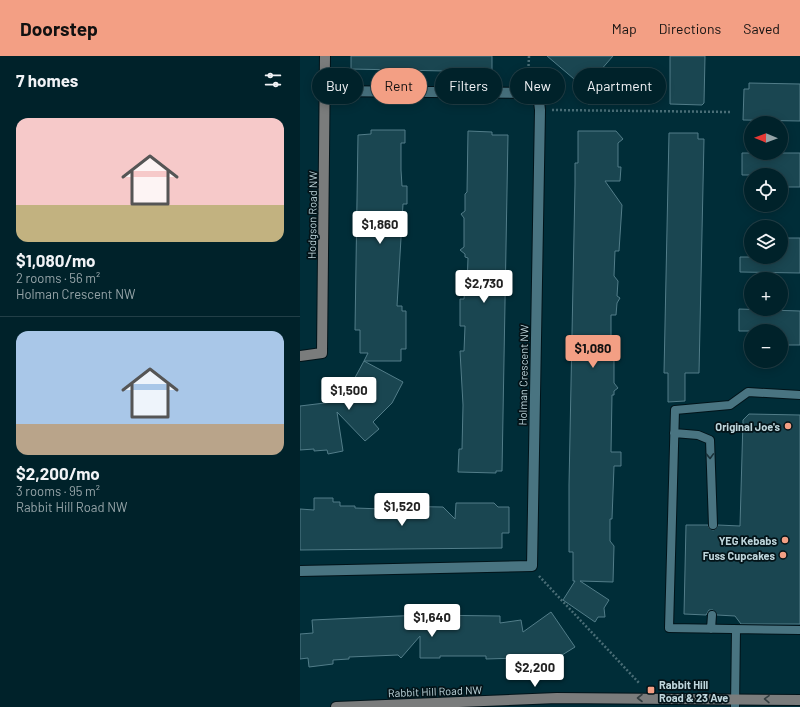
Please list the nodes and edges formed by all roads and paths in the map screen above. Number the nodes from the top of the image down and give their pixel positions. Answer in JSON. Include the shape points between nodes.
{"nodes":[{"id":1,"x":325,"y":56,"type":"edge"},
{"id":2,"x":529,"y":56,"type":"edge"},
{"id":3,"x":325,"y":68,"type":"edge"},
{"id":4,"x":528,"y":68,"type":"edge"},
{"id":5,"x":363,"y":91,"type":"edge"},
{"id":6,"x":510,"y":93,"type":"edge"},
{"id":7,"x":325,"y":104,"type":"edge"},
{"id":8,"x":539,"y":104,"type":"edge"},
{"id":9,"x":540,"y":110,"type":"junction"},
{"id":10,"x":731,"y":112,"type":"dead end"},
{"id":11,"x":300,"y":356,"type":"edge"},
{"id":12,"x":800,"y":395,"type":"edge"},
{"id":13,"x":674,"y":433,"type":"junction"},
{"id":14,"x":712,"y":525,"type":"dead end"},
{"id":15,"x":532,"y":566,"type":"junction"},
{"id":16,"x":300,"y":571,"type":"edge"},
{"id":17,"x":712,"y":615,"type":"dead end"},
{"id":18,"x":711,"y":629,"type":"junction"},
{"id":19,"x":736,"y":630,"type":"junction"},
{"id":20,"x":800,"y":630,"type":"edge"},
{"id":21,"x":640,"y":684,"type":"dead end"},
{"id":22,"x":800,"y":700,"type":"edge"},
{"id":23,"x":735,"y":703,"type":"edge"},
{"id":24,"x":407,"y":705,"type":"edge"},
{"id":25,"x":378,"y":706,"type":"edge"},
{"id":26,"x":336,"y":707,"type":"edge"}],
"edges":[{"from":1,"to":3,"type":"main road","name":"Hodgson Road NW"},
{"from":2,"to":4,"type":"path"},
{"from":5,"to":6,"type":"street"},
{"from":7,"to":11,"type":"main road","name":"Hodgson Road NW","via":[[322,353]]},
{"from":8,"to":9,"type":"street","name":"Holman Crescent NW"},
{"from":9,"to":10,"type":"path"},
{"from":9,"to":15,"type":"street","name":"Holman Crescent NW"},
{"from":12,"to":13,"type":"lane","via":[[748,392],[730,405],[675,410]]},
{"from":13,"to":14,"type":"lane","one_way":true,"via":[[698,434],[710,440]]},
{"from":13,"to":18,"type":"lane","via":[[669,628]]},
{"from":15,"to":16,"type":"street"},
{"from":15,"to":21,"type":"path","via":[[545,584]]},
{"from":17,"to":18,"type":"lane"},
{"from":18,"to":19,"type":"lane"},
{"from":19,"to":20,"type":"lane"},
{"from":19,"to":23,"type":"lane"},
{"from":22,"to":23,"type":"main road","name":"Rabbit Hill Road NW","one_way":true},
{"from":23,"to":24,"type":"main road","name":"Rabbit Hill Road NW","one_way":true,"via":[[557,698]]},
{"from":24,"to":25,"type":"main road","name":"Rabbit Hill Road NW"},
{"from":25,"to":26,"type":"main road","name":"Rabbit Hill Road NW"}]}
